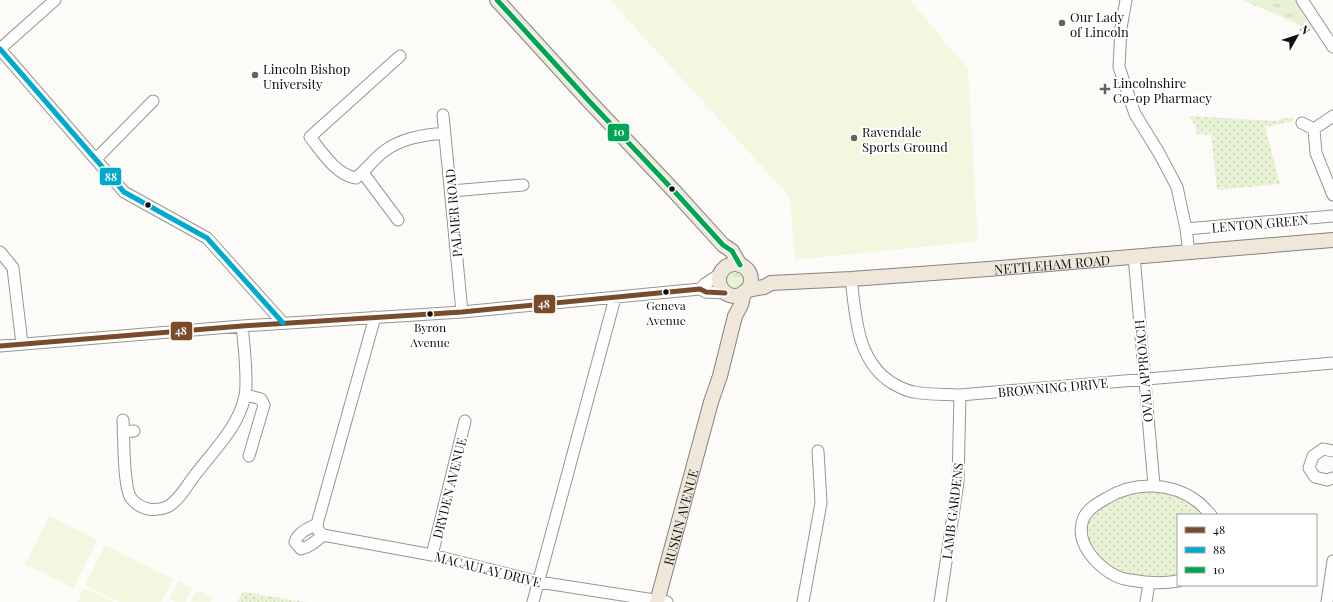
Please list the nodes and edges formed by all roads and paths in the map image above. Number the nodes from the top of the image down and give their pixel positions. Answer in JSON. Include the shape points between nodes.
{"nodes":[{"id":1,"x":55,"y":0,"type":"edge"},
{"id":2,"x":497,"y":0,"type":"edge"},
{"id":3,"x":1126,"y":0,"type":"edge"},
{"id":4,"x":1302,"y":0,"type":"edge"},
{"id":5,"x":1333,"y":47,"type":"edge"},
{"id":6,"x":0,"y":49,"type":"edge"},
{"id":7,"x":400,"y":56,"type":"dead end"},
{"id":8,"x":153,"y":102,"type":"dead end"},
{"id":9,"x":444,"y":115,"type":"dead end"},
{"id":10,"x":1333,"y":116,"type":"edge"},
{"id":11,"x":1302,"y":123,"type":"dead end"},
{"id":12,"x":1314,"y":129,"type":"junction"},
{"id":13,"x":445,"y":133,"type":"junction"},
{"id":14,"x":96,"y":159,"type":"junction"},
{"id":15,"x":363,"y":173,"type":"junction"},
{"id":16,"x":523,"y":185,"type":"dead end"},
{"id":17,"x":451,"y":191,"type":"junction"},
{"id":18,"x":1333,"y":194,"type":"edge"},
{"id":19,"x":1333,"y":216,"type":"edge"},
{"id":20,"x":398,"y":220,"type":"dead end"},
{"id":21,"x":1186,"y":229,"type":"junction"},
{"id":22,"x":1333,"y":240,"type":"edge"},
{"id":23,"x":723,"y":245,"type":"junction"},
{"id":24,"x":0,"y":252,"type":"edge"},
{"id":25,"x":1189,"y":252,"type":"junction"},
{"id":26,"x":1134,"y":256,"type":"junction"},
{"id":27,"x":744,"y":268,"type":"junction"},
{"id":28,"x":721,"y":272,"type":"junction"},
{"id":29,"x":851,"y":279,"type":"junction"},
{"id":30,"x":771,"y":282,"type":"junction"},
{"id":31,"x":700,"y":290,"type":"junction"},
{"id":32,"x":746,"y":291,"type":"junction"},
{"id":33,"x":726,"y":293,"type":"junction"},
{"id":34,"x":616,"y":298,"type":"junction"},
{"id":35,"x":462,"y":312,"type":"junction"},
{"id":36,"x":735,"y":316,"type":"junction"},
{"id":37,"x":375,"y":317,"type":"junction"},
{"id":38,"x":283,"y":323,"type":"junction"},
{"id":39,"x":242,"y":326,"type":"junction"},
{"id":40,"x":22,"y":344,"type":"junction"},
{"id":41,"x":0,"y":346,"type":"edge"},
{"id":42,"x":1333,"y":363,"type":"edge"},
{"id":43,"x":1144,"y":378,"type":"junction"},
{"id":44,"x":246,"y":395,"type":"junction"},
{"id":45,"x":960,"y":395,"type":"junction"},
{"id":46,"x":122,"y":420,"type":"dead end"},
{"id":47,"x":465,"y":421,"type":"dead end"},
{"id":48,"x":818,"y":451,"type":"dead end"},
{"id":49,"x":1333,"y":451,"type":"edge"},
{"id":50,"x":249,"y":456,"type":"dead end"},
{"id":51,"x":1333,"y":478,"type":"edge"},
{"id":52,"x":1154,"y":485,"type":"junction"},
{"id":53,"x":1210,"y":514,"type":"edge"},
{"id":54,"x":318,"y":524,"type":"junction"},
{"id":55,"x":323,"y":535,"type":"junction"},
{"id":56,"x":432,"y":555,"type":"junction"},
{"id":57,"x":1333,"y":561,"type":"edge"},
{"id":58,"x":1177,"y":581,"type":"edge"},
{"id":59,"x":539,"y":582,"type":"junction"},
{"id":60,"x":1149,"y":583,"type":"junction"},
{"id":61,"x":660,"y":601,"type":"edge"},
{"id":62,"x":533,"y":602,"type":"edge"},
{"id":63,"x":803,"y":602,"type":"edge"},
{"id":64,"x":940,"y":602,"type":"edge"},
{"id":65,"x":1146,"y":602,"type":"edge"},
{"id":66,"x":1327,"y":602,"type":"edge"}],
"edges":[{"from":1,"to":6,"type":"street"},
{"from":2,"to":23,"type":"main road"},
{"from":3,"to":21,"type":"street","via":[[1121,28],[1119,67],[1135,114],[1177,187]]},
{"from":4,"to":5,"type":"street"},
{"from":6,"to":14,"type":"street"},
{"from":7,"to":15,"type":"street","via":[[310,137],[342,173],[356,178]]},
{"from":8,"to":14,"type":"street"},
{"from":9,"to":13,"type":"street","name":"PALMER ROAD"},
{"from":10,"to":12,"type":"street"},
{"from":11,"to":12,"type":"street"},
{"from":12,"to":18,"type":"street","via":[[1316,153]]},
{"from":13,"to":15,"type":"street","via":[[425,134],[400,141],[383,152]]},
{"from":13,"to":17,"type":"street","name":"PALMER ROAD"},
{"from":14,"to":38,"type":"street","via":[[124,192],[207,238]]},
{"from":15,"to":20,"type":"street"},
{"from":16,"to":17,"type":"street"},
{"from":17,"to":35,"type":"street","name":"PALMER ROAD"},
{"from":19,"to":21,"type":"street","name":"LENTON GREEN"},
{"from":21,"to":25,"type":"street"},
{"from":22,"to":25,"type":"main road","name":"NETTLEHAM ROAD"},
{"from":23,"to":27,"type":"main road","via":[[732,251]]},
{"from":23,"to":28,"type":"main road"},
{"from":24,"to":40,"type":"street","via":[[12,268]]},
{"from":25,"to":26,"type":"main road","name":"NETTLEHAM ROAD"},
{"from":26,"to":29,"type":"main road","name":"NETTLEHAM ROAD"},
{"from":26,"to":43,"type":"street","name":"OVAL APPROACH"},
{"from":27,"to":28,"type":"main road","via":[[731,264]]},
{"from":27,"to":30,"type":"main road","name":"NETTLEHAM ROAD","via":[[764,276]]},
{"from":27,"to":32,"type":"main road","via":[[750,281]]},
{"from":28,"to":31,"type":"street"},
{"from":28,"to":33,"type":"main road","via":[[719,284]]},
{"from":29,"to":30,"type":"main road","name":"NETTLEHAM ROAD"},
{"from":29,"to":45,"type":"street","name":"BROWNING DRIVE","via":[[859,335],[867,355],[878,372],[900,388],[913,392]]},
{"from":30,"to":32,"type":"main road","name":"NETTLEHAM ROAD","via":[[764,287]]},
{"from":31,"to":33,"type":"street"},
{"from":31,"to":34,"type":"street"},
{"from":32,"to":33,"type":"main road","via":[[736,296]]},
{"from":32,"to":36,"type":"main road","name":"RUSKIN AVENUE"},
{"from":33,"to":36,"type":"main road"},
{"from":34,"to":35,"type":"street"},
{"from":34,"to":59,"type":"street"},
{"from":35,"to":37,"type":"street"},
{"from":36,"to":61,"type":"main road","name":"RUSKIN AVENUE"},
{"from":37,"to":38,"type":"street"},
{"from":37,"to":54,"type":"street"},
{"from":38,"to":39,"type":"street"},
{"from":39,"to":40,"type":"street"},
{"from":39,"to":44,"type":"street"},
{"from":40,"to":41,"type":"street"},
{"from":42,"to":43,"type":"street","name":"BROWNING DRIVE"},
{"from":43,"to":45,"type":"street","name":"BROWNING DRIVE"},
{"from":43,"to":52,"type":"street","name":"OVAL APPROACH"},
{"from":44,"to":46,"type":"street","via":[[240,414],[225,439],[175,500],[159,510],[140,506],[132,499],[127,488],[129,431]]},
{"from":44,"to":50,"type":"street","via":[[261,399],[264,405]]},
{"from":45,"to":64,"type":"street","name":"LAMB GARDENS","via":[[958,482]]},
{"from":47,"to":56,"type":"street","name":"DRYDEN AVENUE"},
{"from":48,"to":63,"type":"street","via":[[821,503]]},
{"from":49,"to":51,"type":"street","via":[[1323,449],[1313,456],[1309,468],[1315,477],[1327,480]]},
{"from":52,"to":53,"type":"street","via":[[1181,492],[1198,502]]},
{"from":52,"to":60,"type":"street","via":[[1131,488],[1113,494],[1092,507],[1084,518],[1081,533],[1085,547],[1100,566],[1119,577]]},
{"from":54,"to":55,"type":"street","via":[[318,530]]},
{"from":54,"to":55,"type":"street","via":[[301,533],[295,542],[301,549],[306,548]]},
{"from":55,"to":56,"type":"street","name":"MACAULAY DRIVE"},
{"from":56,"to":59,"type":"street","name":"MACAULAY DRIVE"},
{"from":57,"to":66,"type":"street"},
{"from":58,"to":60,"type":"street"},
{"from":59,"to":61,"type":"street","name":"MACAULAY DRIVE"},
{"from":59,"to":62,"type":"street"},
{"from":60,"to":65,"type":"street"}]}
